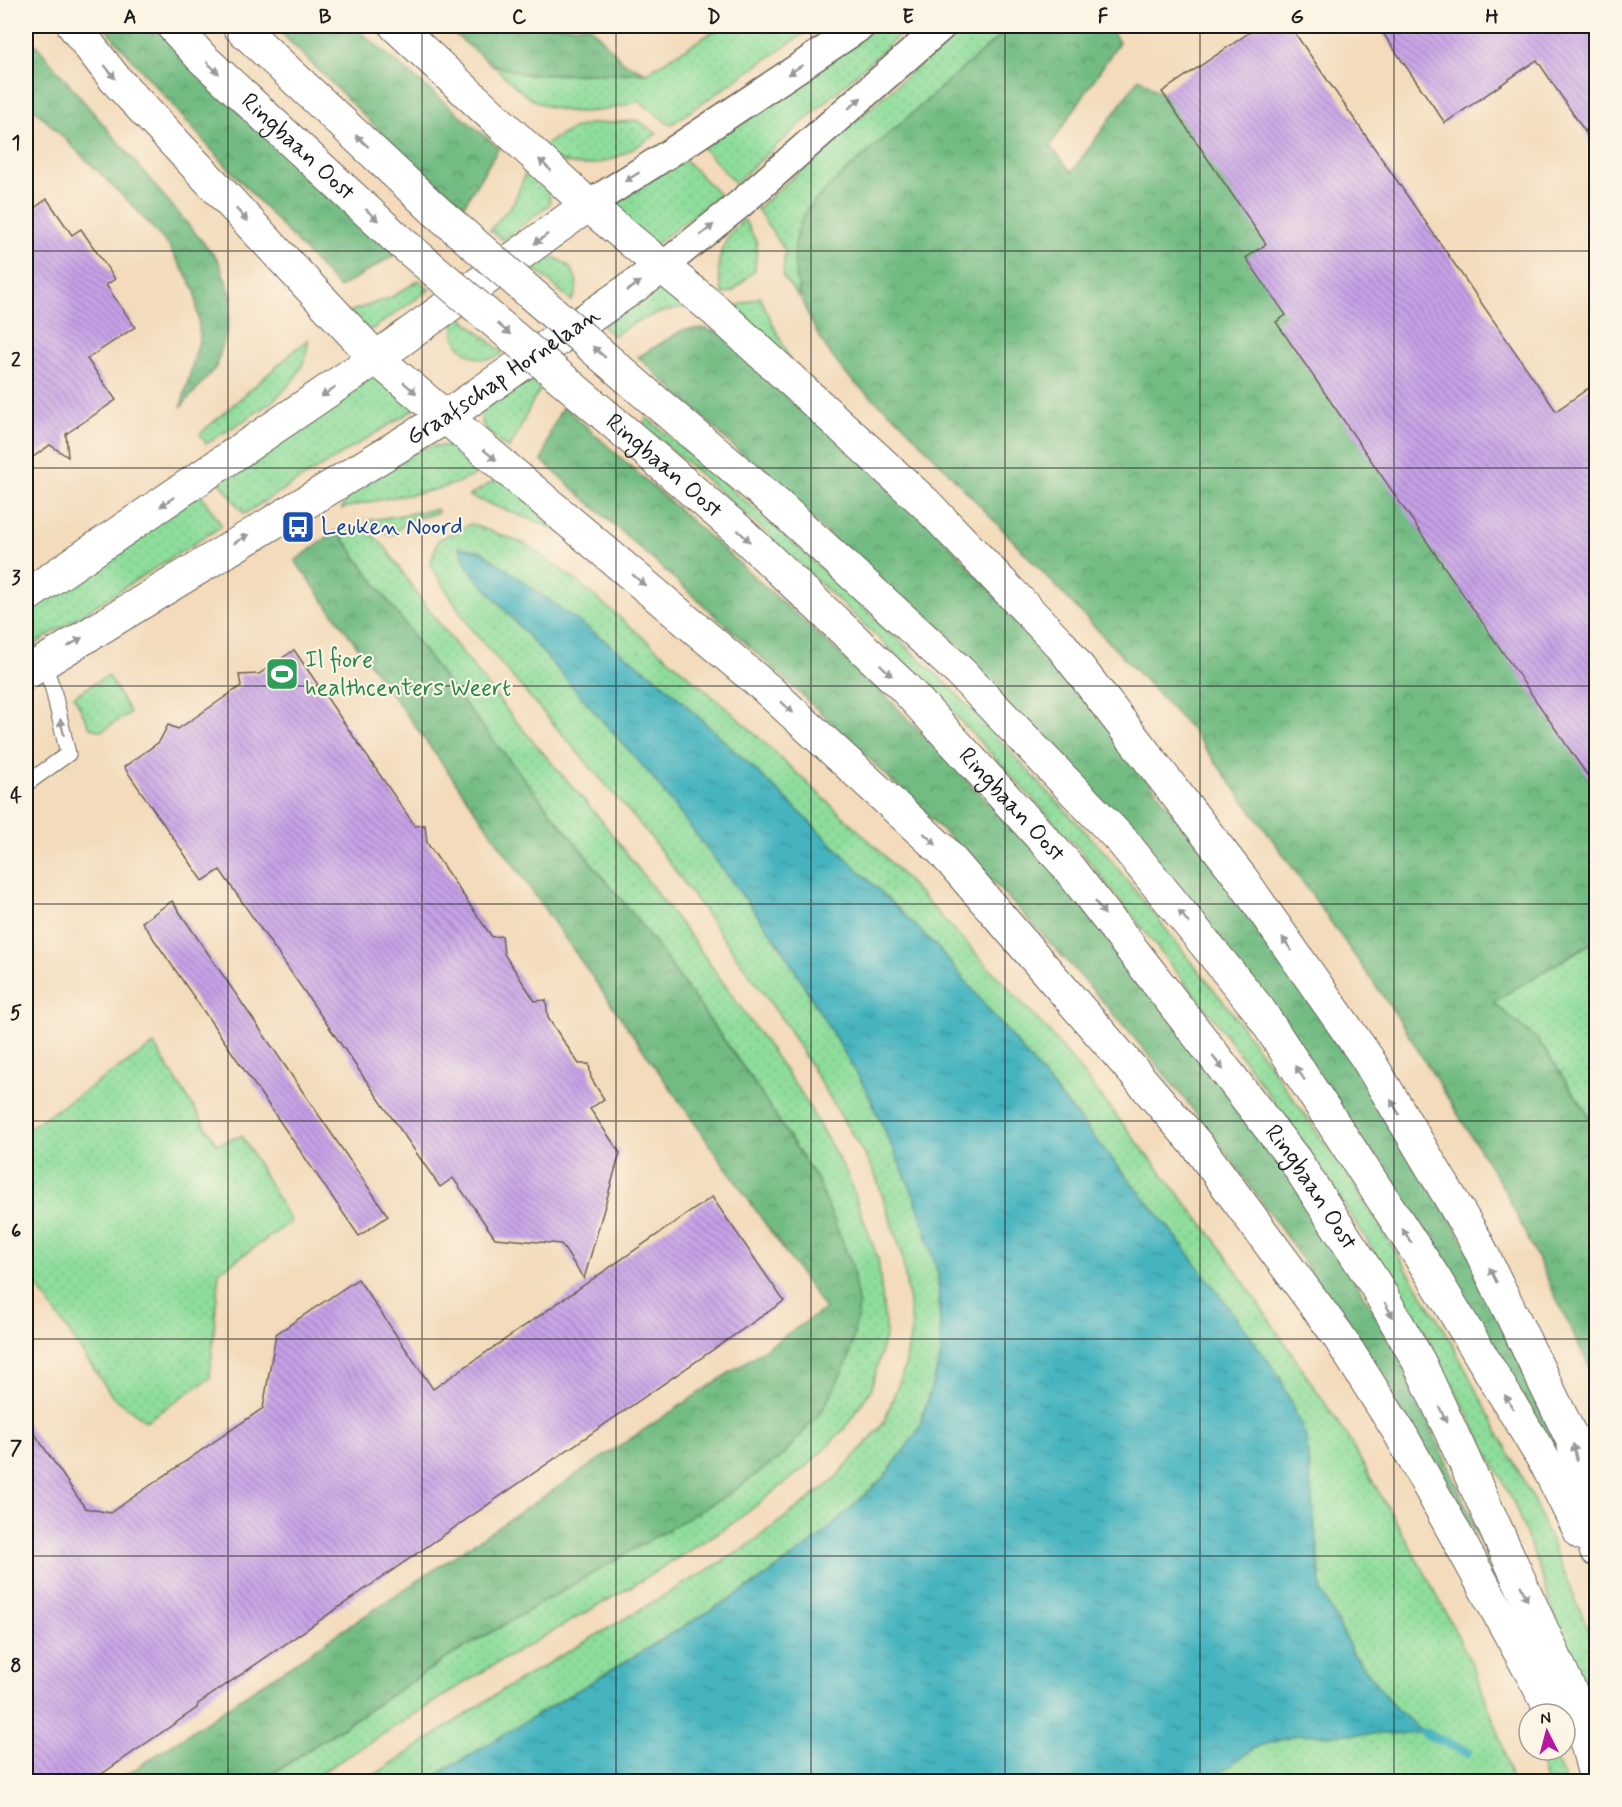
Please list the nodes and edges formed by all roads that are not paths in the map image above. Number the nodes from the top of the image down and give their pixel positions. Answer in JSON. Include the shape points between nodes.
{"nodes":[{"id":1,"x":74,"y":26,"type":"edge"},
{"id":2,"x":173,"y":26,"type":"edge"},
{"id":3,"x":239,"y":26,"type":"edge"},
{"id":4,"x":396,"y":26,"type":"edge"},
{"id":5,"x":861,"y":26,"type":"edge"},
{"id":6,"x":942,"y":26,"type":"edge"},
{"id":7,"x":588,"y":205,"type":"junction"},
{"id":8,"x":662,"y":267,"type":"junction"},
{"id":9,"x":376,"y":358,"type":"junction"},
{"id":10,"x":444,"y":418,"type":"junction"},
{"id":11,"x":26,"y":596,"type":"edge"},
{"id":12,"x":34,"y":667,"type":"edge"},
{"id":13,"x":26,"y":784,"type":"edge"},
{"id":14,"x":1596,"y":1550,"type":"edge"},
{"id":15,"x":1596,"y":1564,"type":"edge"},
{"id":16,"x":1547,"y":1702,"type":"edge"},
{"id":17,"x":1577,"y":1747,"type":"edge"},
{"id":18,"x":1594,"y":1772,"type":"edge"}],
"edges":[{"from":1,"to":9,"type":"main road","one_way":true,"via":[[115,79]]},
{"from":2,"to":18,"type":"main road","name":"Ringbaan Oost","one_way":true,"bridge":true,"via":[[201,57],[395,237],[738,530],[912,696],[1064,862],[1294,1159],[1375,1284],[1419,1362],[1577,1706]]},
{"from":15,"to":3,"type":"main road","name":"Ringbaan Oost","one_way":true,"bridge":true,"via":[[1548,1467],[1433,1276],[1259,1010],[1137,859],[959,671],[775,503],[435,210]]},
{"from":7,"to":4,"type":"main road","one_way":true},
{"from":5,"to":7,"type":"street","one_way":true},
{"from":8,"to":6,"type":"street","name":"Graafschap Hornelaan","one_way":true,"via":[[740,204]]},
{"from":7,"to":8,"type":"main road"},
{"from":7,"to":9,"type":"main road","one_way":true},
{"from":10,"to":8,"type":"main road","name":"Graafschap Hornelaan","one_way":true},
{"from":14,"to":8,"type":"main road","one_way":true,"via":[[1573,1441],[1476,1240],[1367,1058],[1241,878],[1061,645],[926,504],[716,311]]},
{"from":9,"to":10,"type":"main road","one_way":true},
{"from":9,"to":11,"type":"main road","one_way":true},
{"from":12,"to":10,"type":"main road","name":"Graafschap Hornelaan","one_way":true},
{"from":10,"to":16,"type":"main road","one_way":true,"via":[[767,689],[941,849],[1197,1145],[1337,1334],[1401,1435]]},
{"from":13,"to":12,"type":"lane","one_way":true,"via":[[68,754],[53,689]]},
{"from":17,"to":18,"type":"main road"}]}
